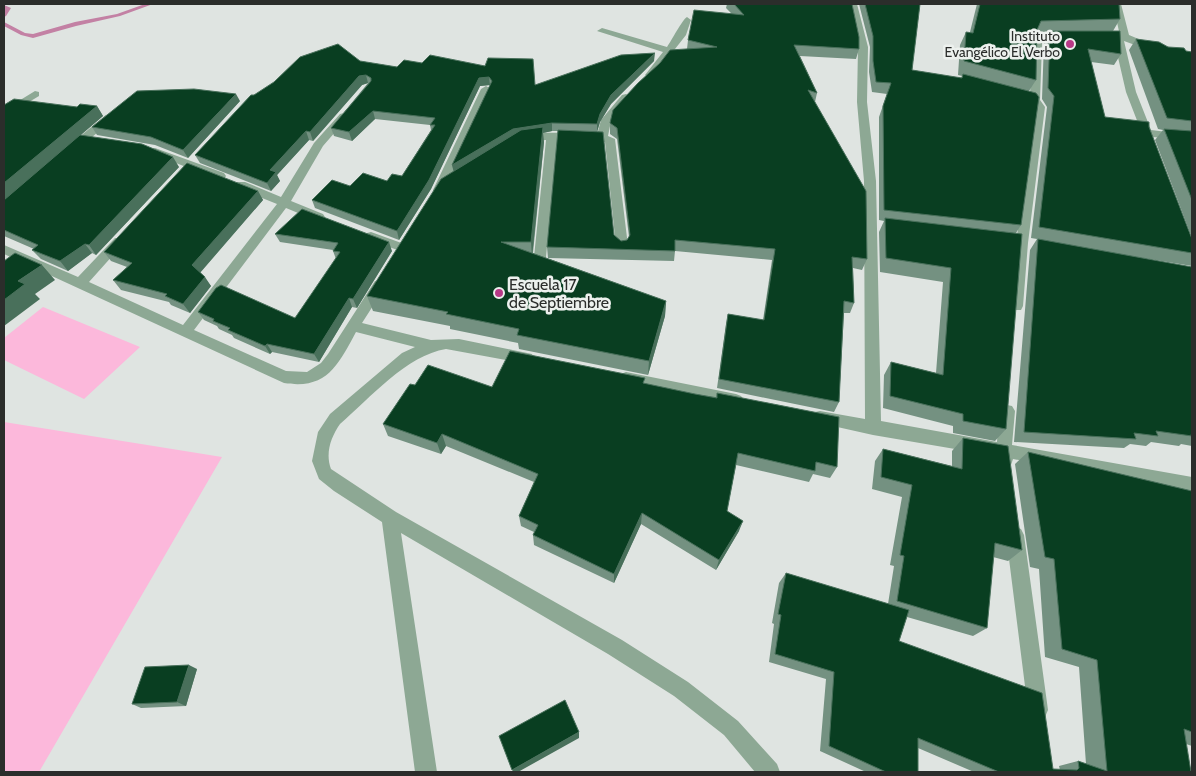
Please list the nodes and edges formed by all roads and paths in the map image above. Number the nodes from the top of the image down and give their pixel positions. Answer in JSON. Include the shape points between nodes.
{"nodes":[{"id":1,"x":853,"y":4,"type":"edge"},
{"id":2,"x":1117,"y":4,"type":"edge"},
{"id":3,"x":687,"y":20,"type":"dead end"},
{"id":4,"x":602,"y":31,"type":"dead end"},
{"id":5,"x":1125,"y":37,"type":"junction"},
{"id":6,"x":1080,"y":38,"type":"edge"},
{"id":7,"x":1107,"y":38,"type":"edge"},
{"id":8,"x":668,"y":50,"type":"junction"},
{"id":9,"x":1192,"y":57,"type":"edge"},
{"id":10,"x":644,"y":80,"type":"edge"},
{"id":11,"x":486,"y":89,"type":"edge"},
{"id":12,"x":632,"y":90,"type":"edge"},
{"id":13,"x":1006,"y":93,"type":"edge"},
{"id":14,"x":35,"y":94,"type":"dead end"},
{"id":15,"x":1035,"y":100,"type":"junction"},
{"id":16,"x":118,"y":110,"type":"edge"},
{"id":17,"x":349,"y":110,"type":"edge"},
{"id":18,"x":4,"y":114,"type":"edge"},
{"id":19,"x":1148,"y":135,"type":"junction"},
{"id":20,"x":552,"y":136,"type":"junction"},
{"id":21,"x":84,"y":138,"type":"junction"},
{"id":22,"x":602,"y":138,"type":"junction"},
{"id":23,"x":1192,"y":138,"type":"edge"},
{"id":24,"x":103,"y":141,"type":"edge"},
{"id":25,"x":512,"y":144,"type":"edge"},
{"id":26,"x":141,"y":148,"type":"edge"},
{"id":27,"x":62,"y":157,"type":"edge"},
{"id":28,"x":1158,"y":166,"type":"edge"},
{"id":29,"x":456,"y":179,"type":"edge"},
{"id":30,"x":284,"y":203,"type":"junction"},
{"id":31,"x":330,"y":220,"type":"edge"},
{"id":32,"x":357,"y":231,"type":"edge"},
{"id":33,"x":126,"y":234,"type":"edge"},
{"id":34,"x":622,"y":246,"type":"edge"},
{"id":35,"x":403,"y":248,"type":"edge"},
{"id":36,"x":4,"y":249,"type":"edge"},
{"id":37,"x":540,"y":257,"type":"edge"},
{"id":38,"x":388,"y":271,"type":"edge"},
{"id":39,"x":80,"y":284,"type":"junction"},
{"id":40,"x":1015,"y":322,"type":"edge"},
{"id":41,"x":353,"y":326,"type":"junction"},
{"id":42,"x":185,"y":332,"type":"junction"},
{"id":43,"x":431,"y":346,"type":"junction"},
{"id":44,"x":537,"y":360,"type":"edge"},
{"id":45,"x":615,"y":376,"type":"edge"},
{"id":46,"x":1008,"y":401,"type":"edge"},
{"id":47,"x":748,"y":403,"type":"edge"},
{"id":48,"x":805,"y":414,"type":"edge"},
{"id":49,"x":873,"y":428,"type":"junction"},
{"id":50,"x":1004,"y":451,"type":"junction"},
{"id":51,"x":1008,"y":480,"type":"edge"},
{"id":52,"x":1192,"y":484,"type":"edge"},
{"id":53,"x":390,"y":518,"type":"junction"},
{"id":54,"x":1013,"y":519,"type":"edge"},
{"id":55,"x":1040,"y":724,"type":"edge"},
{"id":56,"x":426,"y":772,"type":"edge"},
{"id":57,"x":769,"y":772,"type":"edge"}],
"edges":[{"from":1,"to":49,"type":"street","via":[[863,47],[862,102],[875,226]]},
{"from":2,"to":5,"type":"street"},
{"from":3,"to":8,"type":"street","via":[[681,35]]},
{"from":4,"to":8,"type":"street"},
{"from":5,"to":7,"type":"street"},
{"from":5,"to":9,"type":"street","via":[[1163,52]]},
{"from":5,"to":19,"type":"street","via":[[1119,40],[1127,78]]},
{"from":6,"to":15,"type":"street","via":[[1039,38]]},
{"from":8,"to":10,"type":"street","via":[[656,70]]},
{"from":11,"to":29,"type":"street","via":[[437,194]]},
{"from":12,"to":22,"type":"street","via":[[606,120]]},
{"from":13,"to":15,"type":"street"},
{"from":14,"to":18,"type":"street"},
{"from":15,"to":40,"type":"street","via":[[1040,107]]},
{"from":16,"to":21,"type":"street"},
{"from":17,"to":30,"type":"street","via":[[318,145]]},
{"from":19,"to":23,"type":"street"},
{"from":19,"to":28,"type":"street"},
{"from":20,"to":22,"type":"street"},
{"from":20,"to":25,"type":"street"},
{"from":20,"to":37,"type":"street"},
{"from":21,"to":24,"type":"street"},
{"from":21,"to":27,"type":"street"},
{"from":22,"to":34,"type":"street","via":[[610,139]]},
{"from":26,"to":30,"type":"street","via":[[190,164]]},
{"from":30,"to":31,"type":"street"},
{"from":30,"to":42,"type":"street"},
{"from":32,"to":35,"type":"street"},
{"from":33,"to":39,"type":"street"},
{"from":36,"to":39,"type":"street"},
{"from":38,"to":41,"type":"street"},
{"from":39,"to":42,"type":"street"},
{"from":41,"to":42,"type":"street","via":[[331,364],[313,377],[296,380]]},
{"from":41,"to":43,"type":"street"},
{"from":43,"to":44,"type":"street","via":[[459,345]]},
{"from":43,"to":53,"type":"street","via":[[407,357],[335,418],[322,446],[320,461],[325,474]]},
{"from":45,"to":47,"type":"street"},
{"from":46,"to":50,"type":"street"},
{"from":48,"to":49,"type":"street"},
{"from":49,"to":50,"type":"street"},
{"from":50,"to":51,"type":"street"},
{"from":50,"to":52,"type":"street"},
{"from":53,"to":56,"type":"street"},
{"from":53,"to":57,"type":"street","via":[[615,646],[681,689],[731,728]]},
{"from":54,"to":55,"type":"street"}]}
